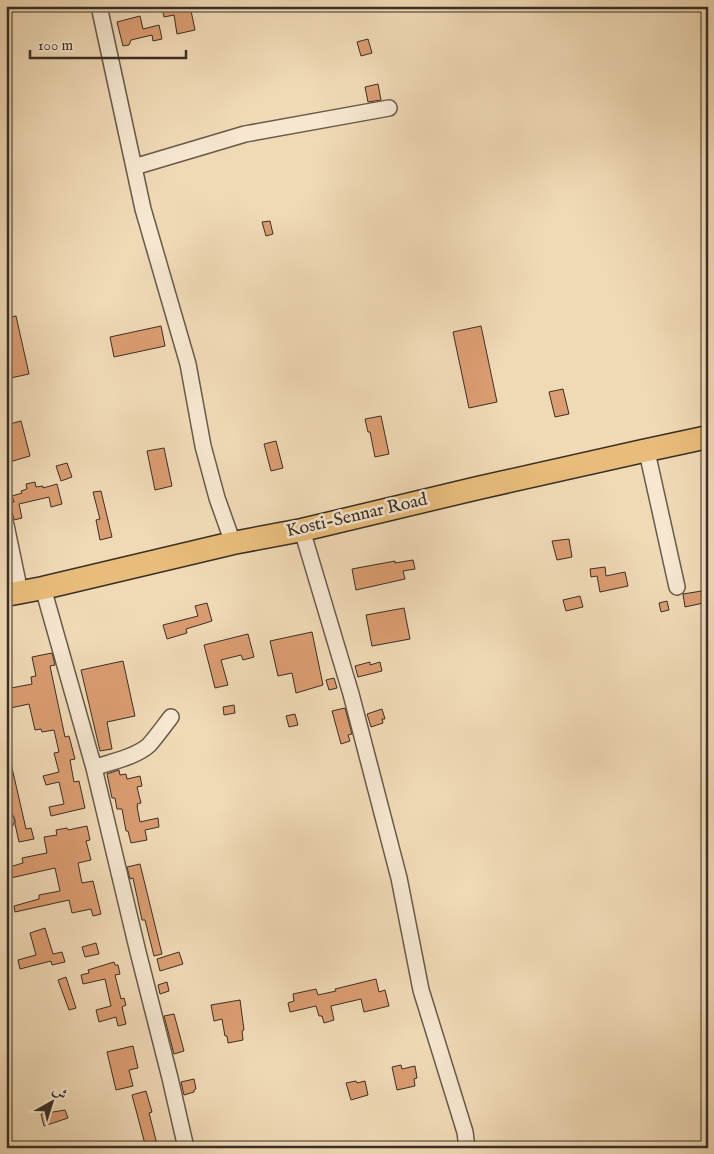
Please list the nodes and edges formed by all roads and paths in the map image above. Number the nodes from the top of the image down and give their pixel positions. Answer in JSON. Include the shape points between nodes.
{"nodes":[{"id":1,"x":99,"y":6,"type":"edge"},
{"id":2,"x":388,"y":108,"type":"dead end"},
{"id":3,"x":134,"y":167,"type":"junction"},
{"id":4,"x":708,"y":437,"type":"edge"},
{"id":5,"x":643,"y":450,"type":"junction"},
{"id":6,"x":6,"y":525,"type":"edge"},
{"id":7,"x":302,"y":530,"type":"junction"},
{"id":8,"x":233,"y":543,"type":"junction"},
{"id":9,"x":677,"y":587,"type":"dead end"},
{"id":10,"x":43,"y":588,"type":"junction"},
{"id":11,"x":13,"y":593,"type":"edge"},
{"id":12,"x":171,"y":717,"type":"dead end"},
{"id":13,"x":94,"y":768,"type":"junction"},
{"id":14,"x":186,"y":1148,"type":"edge"},
{"id":15,"x":467,"y":1148,"type":"edge"}],
"edges":[{"from":1,"to":3,"type":"street"},
{"from":2,"to":3,"type":"street","via":[[245,134]]},
{"from":3,"to":8,"type":"street","via":[[188,364],[203,446]]},
{"from":4,"to":5,"type":"highway","name":"Kosti-Sennar Road"},
{"from":5,"to":7,"type":"highway","name":"Kosti-Sennar Road"},
{"from":5,"to":9,"type":"street","via":[[649,460]]},
{"from":6,"to":11,"type":"street"},
{"from":7,"to":8,"type":"highway","name":"Kosti-Sennar Road"},
{"from":7,"to":15,"type":"street","via":[[351,694],[399,878],[421,990],[465,1132]]},
{"from":8,"to":10,"type":"highway","name":"Kosti-Sennar Road"},
{"from":10,"to":11,"type":"highway","name":"Kosti-Sennar Road"},
{"from":10,"to":13,"type":"street"},
{"from":12,"to":13,"type":"street","via":[[141,751]]},
{"from":13,"to":14,"type":"street"}]}
